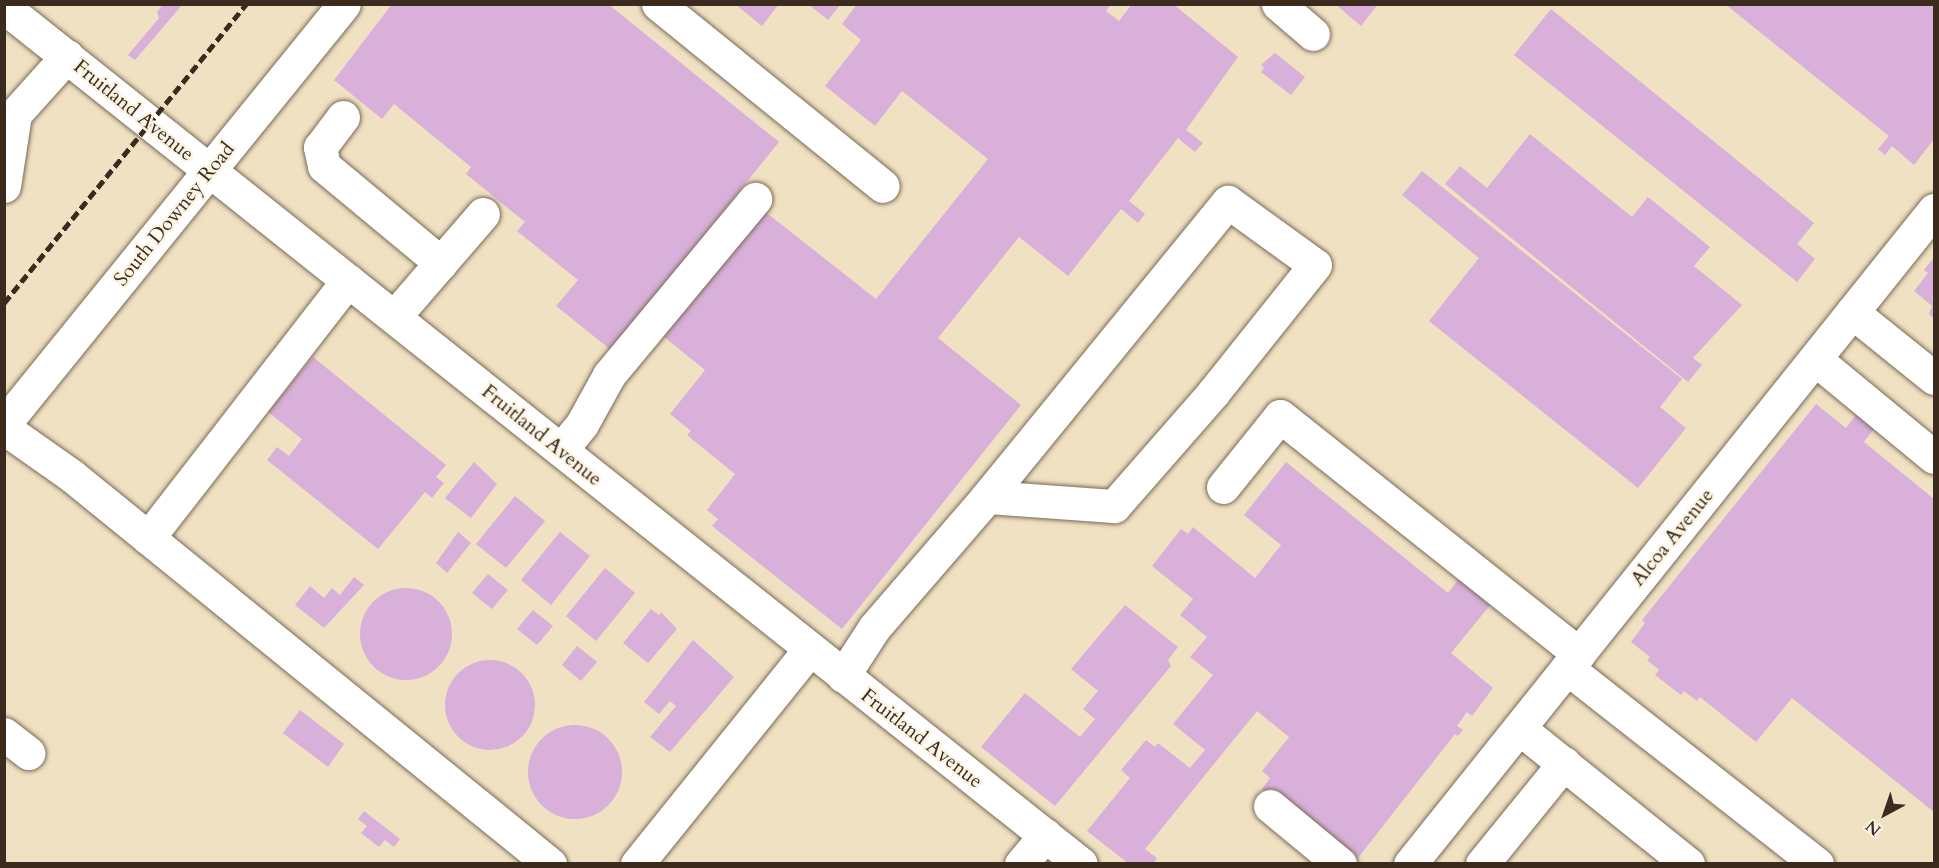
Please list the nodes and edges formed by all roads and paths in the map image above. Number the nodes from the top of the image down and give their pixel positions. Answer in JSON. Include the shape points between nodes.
{"nodes":[{"id":1,"x":344,"y":4,"type":"edge"},
{"id":2,"x":658,"y":4,"type":"edge"},
{"id":3,"x":1278,"y":4,"type":"edge"},
{"id":4,"x":4,"y":7,"type":"edge"},
{"id":5,"x":1313,"y":34,"type":"dead end"},
{"id":6,"x":67,"y":56,"type":"junction"},
{"id":7,"x":10,"y":110,"type":"edge"},
{"id":8,"x":343,"y":117,"type":"dead end"},
{"id":9,"x":208,"y":171,"type":"junction"},
{"id":10,"x":4,"y":186,"type":"edge"},
{"id":11,"x":883,"y":186,"type":"dead end"},
{"id":12,"x":755,"y":198,"type":"dead end"},
{"id":13,"x":1935,"y":210,"type":"edge"},
{"id":14,"x":483,"y":214,"type":"dead end"},
{"id":15,"x":441,"y":263,"type":"junction"},
{"id":16,"x":348,"y":280,"type":"junction"},
{"id":17,"x":1852,"y":312,"type":"junction"},
{"id":18,"x":394,"y":317,"type":"junction"},
{"id":19,"x":1815,"y":359,"type":"junction"},
{"id":20,"x":1935,"y":378,"type":"edge"},
{"id":21,"x":4,"y":426,"type":"edge"},
{"id":22,"x":561,"y":450,"type":"junction"},
{"id":23,"x":1935,"y":457,"type":"edge"},
{"id":24,"x":1223,"y":487,"type":"dead end"},
{"id":25,"x":987,"y":497,"type":"junction"},
{"id":26,"x":148,"y":538,"type":"junction"},
{"id":27,"x":810,"y":649,"type":"junction"},
{"id":28,"x":1573,"y":661,"type":"junction"},
{"id":29,"x":843,"y":676,"type":"junction"},
{"id":30,"x":1520,"y":728,"type":"junction"},
{"id":31,"x":1564,"y":763,"type":"junction"},
{"id":32,"x":1270,"y":806,"type":"dead end"},
{"id":33,"x":1045,"y":835,"type":"junction"},
{"id":34,"x":550,"y":864,"type":"edge"},
{"id":35,"x":637,"y":864,"type":"edge"},
{"id":36,"x":1021,"y":864,"type":"edge"},
{"id":37,"x":1081,"y":864,"type":"edge"},
{"id":38,"x":1340,"y":864,"type":"edge"},
{"id":39,"x":1410,"y":864,"type":"edge"},
{"id":40,"x":1482,"y":864,"type":"edge"},
{"id":41,"x":1688,"y":864,"type":"edge"},
{"id":42,"x":1817,"y":864,"type":"edge"}],
"edges":[{"from":1,"to":9,"type":"street","name":"South Downey Road"},
{"from":2,"to":11,"type":"street"},
{"from":3,"to":5,"type":"street"},
{"from":4,"to":6,"type":"street","name":"Fruitland Avenue"},
{"from":6,"to":7,"type":"street"},
{"from":6,"to":9,"type":"street","name":"Fruitland Avenue"},
{"from":7,"to":10,"type":"street"},
{"from":8,"to":15,"type":"street","via":[[320,147],[324,166]]},
{"from":9,"to":16,"type":"street","name":"Fruitland Avenue"},
{"from":9,"to":21,"type":"street","name":"South Downey Road"},
{"from":12,"to":22,"type":"street","via":[[609,375],[582,424]]},
{"from":13,"to":17,"type":"street","name":"Alcoa Avenue"},
{"from":14,"to":15,"type":"street"},
{"from":15,"to":18,"type":"street"},
{"from":16,"to":18,"type":"street","name":"Fruitland Avenue"},
{"from":16,"to":26,"type":"street"},
{"from":17,"to":19,"type":"street","name":"Alcoa Avenue"},
{"from":17,"to":20,"type":"street"},
{"from":18,"to":22,"type":"street","name":"Fruitland Avenue"},
{"from":19,"to":23,"type":"street"},
{"from":19,"to":28,"type":"street","name":"Alcoa Avenue"},
{"from":21,"to":26,"type":"street"},
{"from":22,"to":27,"type":"street","name":"Fruitland Avenue"},
{"from":24,"to":28,"type":"street","via":[[1280,416]]},
{"from":25,"to":25,"type":"street","via":[[1228,202],[1315,265],[1213,393],[1114,506]]},
{"from":25,"to":29,"type":"street","via":[[874,628]]},
{"from":26,"to":34,"type":"street"},
{"from":27,"to":29,"type":"street","name":"Fruitland Avenue"},
{"from":27,"to":35,"type":"street"},
{"from":28,"to":30,"type":"street","name":"Alcoa Avenue"},
{"from":28,"to":42,"type":"street"},
{"from":29,"to":33,"type":"street","name":"Fruitland Avenue"},
{"from":30,"to":31,"type":"street"},
{"from":30,"to":39,"type":"street","name":"Alcoa Avenue"},
{"from":31,"to":40,"type":"street"},
{"from":31,"to":41,"type":"street"},
{"from":32,"to":38,"type":"street"},
{"from":33,"to":36,"type":"street"},
{"from":33,"to":37,"type":"street","name":"Fruitland Avenue"}]}
